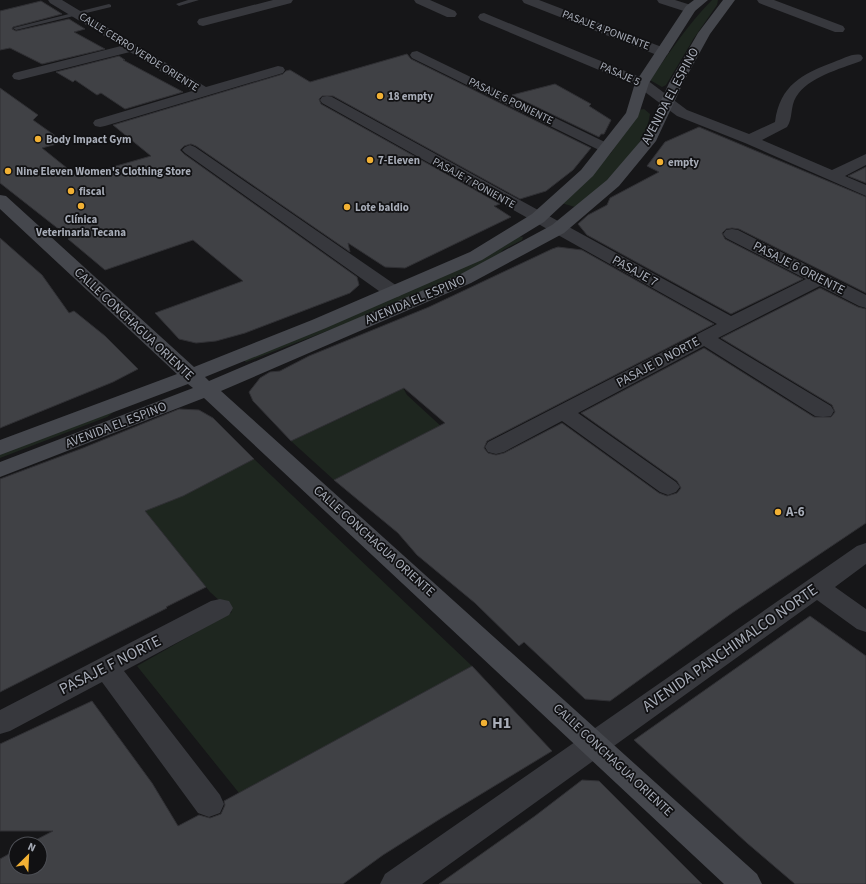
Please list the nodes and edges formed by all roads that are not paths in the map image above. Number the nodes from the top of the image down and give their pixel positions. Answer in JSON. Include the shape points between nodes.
{"nodes":[{"id":1,"x":54,"y":0,"type":"edge"},
{"id":2,"x":196,"y":0,"type":"edge"},
{"id":3,"x":287,"y":0,"type":"edge"},
{"id":4,"x":420,"y":0,"type":"edge"},
{"id":5,"x":528,"y":0,"type":"edge"},
{"id":6,"x":663,"y":0,"type":"edge"},
{"id":7,"x":729,"y":0,"type":"edge"},
{"id":8,"x":763,"y":0,"type":"edge"},
{"id":9,"x":179,"y":4,"type":"dead end"},
{"id":10,"x":696,"y":5,"type":"edge"},
{"id":11,"x":109,"y":6,"type":"dead end"},
{"id":12,"x":76,"y":13,"type":"junction"},
{"id":13,"x":451,"y":14,"type":"dead end"},
{"id":14,"x":484,"y":17,"type":"dead end"},
{"id":15,"x":204,"y":22,"type":"dead end"},
{"id":16,"x":16,"y":28,"type":"dead end"},
{"id":17,"x":839,"y":29,"type":"dead end"},
{"id":18,"x":130,"y":48,"type":"junction"},
{"id":19,"x":662,"y":52,"type":"junction"},
{"id":20,"x":416,"y":55,"type":"dead end"},
{"id":21,"x":856,"y":58,"type":"dead end"},
{"id":22,"x":278,"y":70,"type":"dead end"},
{"id":23,"x":20,"y":76,"type":"dead end"},
{"id":24,"x":642,"y":83,"type":"junction"},
{"id":25,"x":204,"y":92,"type":"junction"},
{"id":26,"x":327,"y":100,"type":"dead end"},
{"id":27,"x":667,"y":103,"type":"junction"},
{"id":28,"x":100,"y":123,"type":"dead end"},
{"id":29,"x":750,"y":140,"type":"junction"},
{"id":30,"x":606,"y":148,"type":"junction"},
{"id":31,"x":190,"y":150,"type":"dead end"},
{"id":32,"x":866,"y":159,"type":"edge"},
{"id":33,"x":832,"y":176,"type":"junction"},
{"id":34,"x":866,"y":191,"type":"edge"},
{"id":35,"x":0,"y":200,"type":"edge"},
{"id":36,"x":538,"y":218,"type":"junction"},
{"id":37,"x":558,"y":229,"type":"junction"},
{"id":38,"x":732,"y":234,"type":"dead end"},
{"id":39,"x":820,"y":279,"type":"junction"},
{"id":40,"x":393,"y":292,"type":"junction"},
{"id":41,"x":866,"y":302,"type":"edge"},
{"id":42,"x":730,"y":324,"type":"junction"},
{"id":43,"x":704,"y":338,"type":"junction"},
{"id":44,"x":198,"y":383,"type":"junction"},
{"id":45,"x":563,"y":412,"type":"junction"},
{"id":46,"x":823,"y":412,"type":"dead end"},
{"id":47,"x":496,"y":447,"type":"dead end"},
{"id":48,"x":0,"y":448,"type":"edge"},
{"id":49,"x":0,"y":470,"type":"edge"},
{"id":50,"x":668,"y":487,"type":"dead end"},
{"id":51,"x":866,"y":552,"type":"edge"},
{"id":52,"x":817,"y":587,"type":"junction"},
{"id":53,"x":220,"y":608,"type":"dead end"},
{"id":54,"x":866,"y":622,"type":"edge"},
{"id":55,"x":106,"y":668,"type":"junction"},
{"id":56,"x":0,"y":723,"type":"edge"},
{"id":57,"x":595,"y":743,"type":"junction"},
{"id":58,"x":209,"y":804,"type":"dead end"},
{"id":59,"x":396,"y":884,"type":"edge"},
{"id":60,"x":746,"y":884,"type":"edge"}],
"edges":[{"from":1,"to":12,"type":"street","name":"CALLE CERRO VERDE ORIENTE"},
{"from":2,"to":9,"type":"lane"},
{"from":3,"to":15,"type":"street"},
{"from":4,"to":13,"type":"street"},
{"from":5,"to":19,"type":"street","name":"PASAJE 4 PONIENTE"},
{"from":6,"to":10,"type":"street"},
{"from":7,"to":27,"type":"main road","name":"AVENIDA EL ESPINO","via":[[704,34]]},
{"from":8,"to":17,"type":"street"},
{"from":10,"to":19,"type":"main road","name":"AVENIDA EL ESPINO"},
{"from":11,"to":12,"type":"lane"},
{"from":12,"to":16,"type":"lane"},
{"from":12,"to":18,"type":"street","name":"CALLE CERRO VERDE ORIENTE"},
{"from":14,"to":24,"type":"street","name":"PASAJE 5"},
{"from":18,"to":23,"type":"street"},
{"from":18,"to":25,"type":"street","name":"CALLE CERRO VERDE ORIENTE"},
{"from":19,"to":24,"type":"main road","name":"AVENIDA EL ESPINO"},
{"from":20,"to":30,"type":"street","name":"PASAJE 6 PONIENTE"},
{"from":21,"to":29,"type":"street","via":[[797,85],[785,104],[782,124]]},
{"from":22,"to":25,"type":"street"},
{"from":24,"to":27,"type":"street","name":"PASAJE 5"},
{"from":24,"to":30,"type":"main road","name":"AVENIDA EL ESPINO","via":[[633,114]]},
{"from":25,"to":28,"type":"street"},
{"from":26,"to":36,"type":"street","name":"PASAJE 7 PONIENTE"},
{"from":27,"to":29,"type":"street","name":"PASAJE 5","via":[[682,113]]},
{"from":27,"to":37,"type":"main road","name":"AVENIDA EL ESPINO","via":[[650,138],[613,183]]},
{"from":29,"to":33,"type":"street","name":"PASAJE 5"},
{"from":30,"to":36,"type":"main road","name":"AVENIDA EL ESPINO","via":[[587,173]]},
{"from":31,"to":40,"type":"street"},
{"from":32,"to":33,"type":"street"},
{"from":33,"to":34,"type":"street","name":"PASAJE 5"},
{"from":35,"to":44,"type":"main road","name":"CALLE CONCHAGUA ORIENTE"},
{"from":36,"to":37,"type":"street","name":"PASAJE 7"},
{"from":36,"to":40,"type":"main road","name":"AVENIDA EL ESPINO","via":[[476,256]]},
{"from":37,"to":42,"type":"street","name":"PASAJE 7"},
{"from":37,"to":44,"type":"main road","name":"AVENIDA EL ESPINO","via":[[465,279]]},
{"from":38,"to":39,"type":"street","name":"PASAJE 6 ORIENTE"},
{"from":39,"to":41,"type":"street","name":"PASAJE 6 ORIENTE"},
{"from":39,"to":42,"type":"street","name":"PASAJE D NORTE"},
{"from":40,"to":44,"type":"main road","name":"AVENIDA EL ESPINO","via":[[319,324]]},
{"from":42,"to":43,"type":"street","name":"PASAJE D NORTE"},
{"from":43,"to":45,"type":"street","name":"PASAJE D NORTE"},
{"from":43,"to":46,"type":"street"},
{"from":44,"to":48,"type":"main road","name":"AVENIDA EL ESPINO"},
{"from":44,"to":49,"type":"main road","name":"AVENIDA EL ESPINO"},
{"from":44,"to":57,"type":"main road","name":"CALLE CONCHAGUA ORIENTE"},
{"from":45,"to":47,"type":"street","name":"PASAJE D NORTE"},
{"from":45,"to":50,"type":"street"},
{"from":51,"to":52,"type":"street","name":"AVENIDA PANCHIMALCO NORTE"},
{"from":52,"to":54,"type":"street"},
{"from":52,"to":57,"type":"street","name":"AVENIDA PANCHIMALCO NORTE"},
{"from":53,"to":55,"type":"street","name":"PASAJE F NORTE"},
{"from":55,"to":56,"type":"street","name":"PASAJE F NORTE"},
{"from":55,"to":58,"type":"street"},
{"from":57,"to":59,"type":"street","name":"AVENIDA PANCHIMALCO NORTE"},
{"from":57,"to":60,"type":"main road","name":"CALLE CONCHAGUA ORIENTE"}]}
